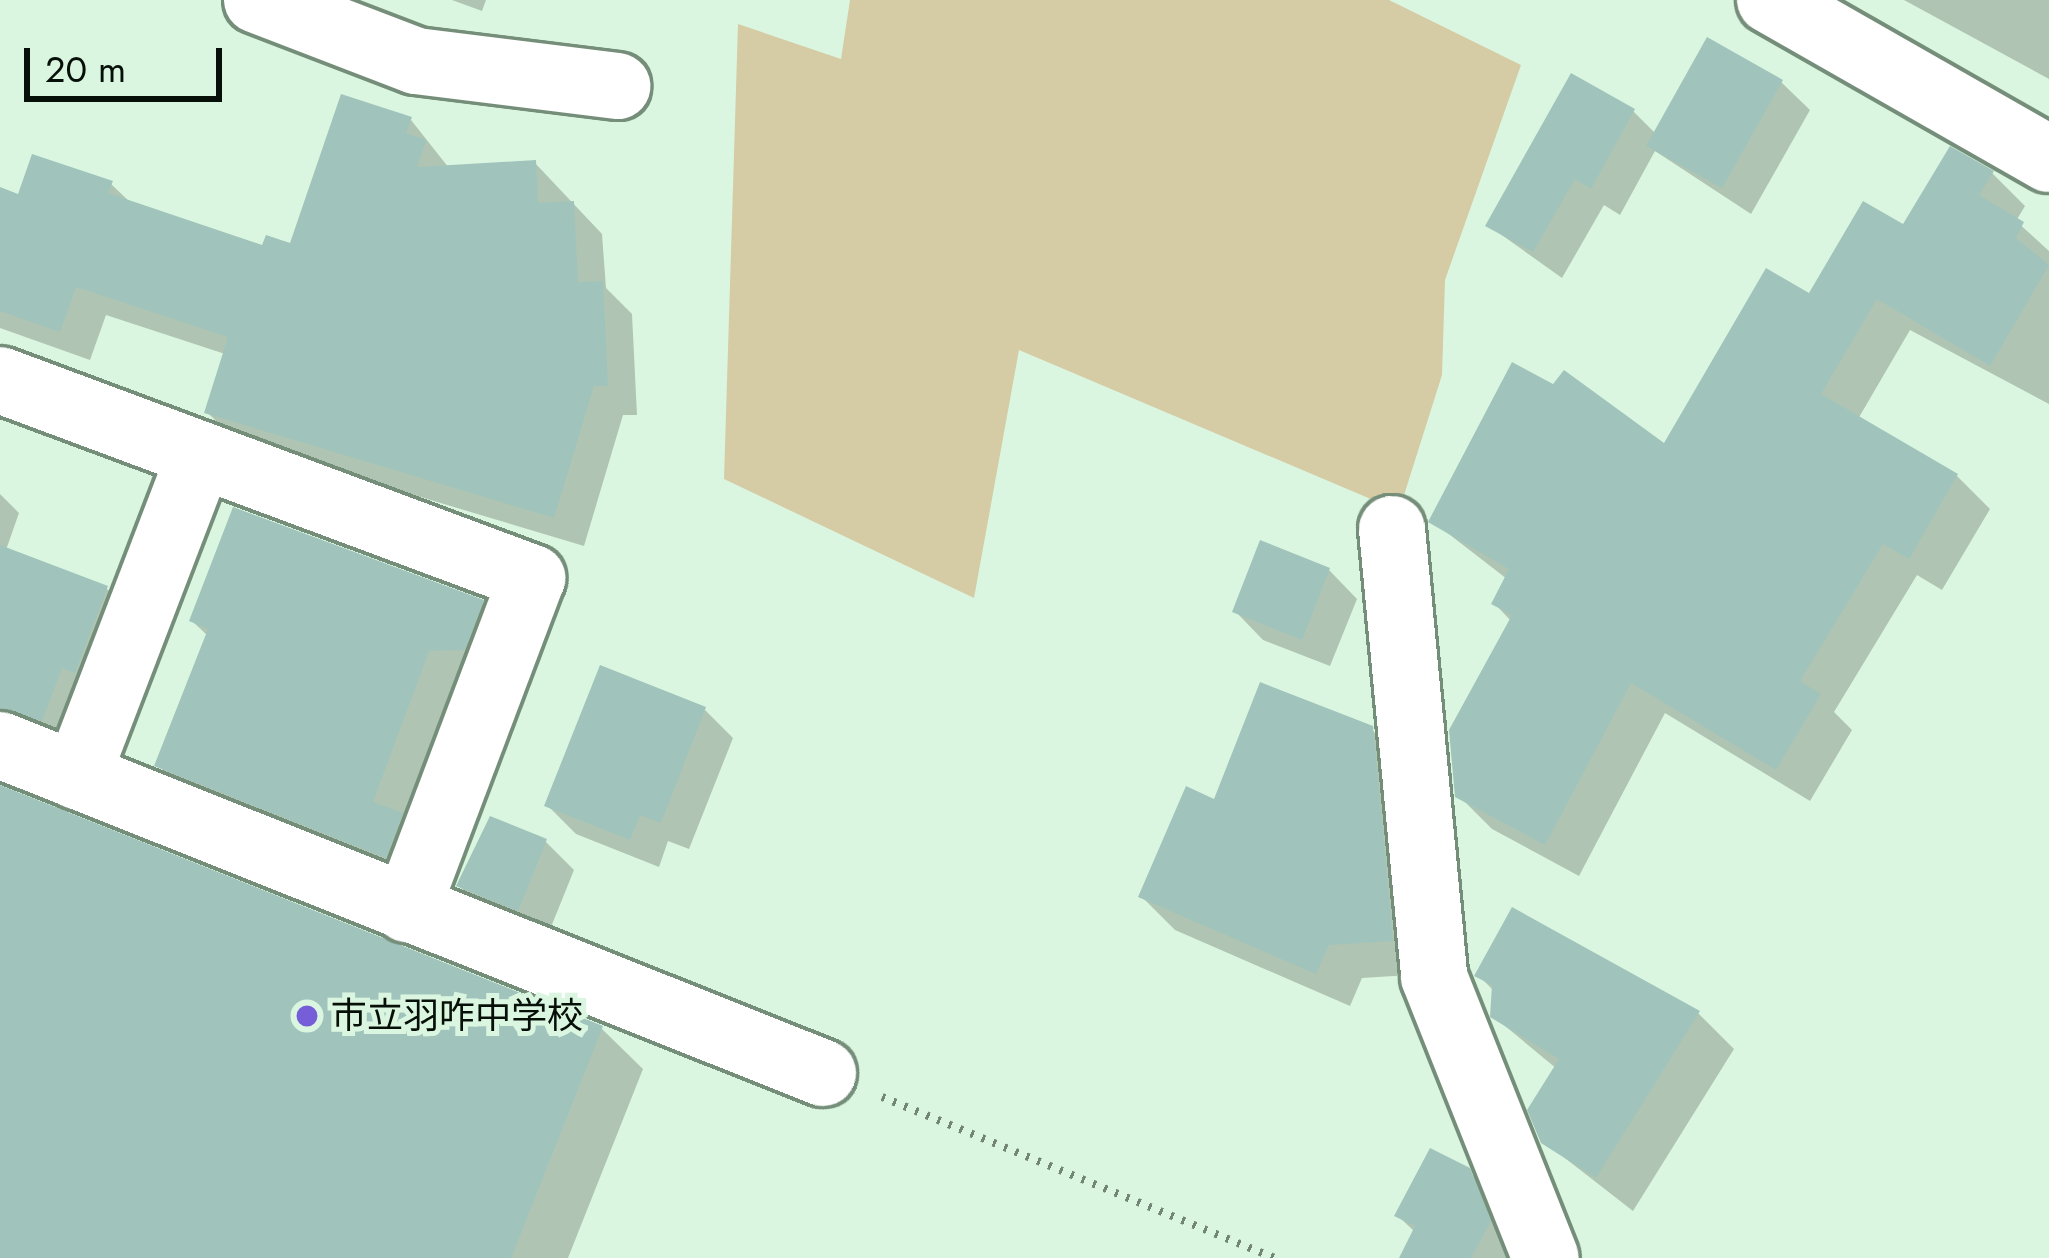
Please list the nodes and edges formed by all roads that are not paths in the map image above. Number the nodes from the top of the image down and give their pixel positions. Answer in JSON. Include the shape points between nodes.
{"nodes":[{"id":1,"x":257,"y":0,"type":"edge"},
{"id":2,"x":1770,"y":0,"type":"edge"},
{"id":3,"x":617,"y":86,"type":"dead end"},
{"id":4,"x":2049,"y":159,"type":"edge"},
{"id":5,"x":0,"y":380,"type":"edge"},
{"id":6,"x":200,"y":455,"type":"junction"},
{"id":7,"x":1392,"y":529,"type":"dead end"},
{"id":8,"x":0,"y":746,"type":"edge"},
{"id":9,"x":77,"y":776,"type":"junction"},
{"id":10,"x":407,"y":910,"type":"junction"},
{"id":11,"x":823,"y":1073,"type":"road end"},
{"id":12,"x":1546,"y":1258,"type":"edge"}],
"edges":[{"from":1,"to":3,"type":"street","via":[[416,61]]},
{"from":2,"to":4,"type":"street"},
{"from":5,"to":6,"type":"street"},
{"from":6,"to":9,"type":"street"},
{"from":6,"to":10,"type":"street","via":[[532,578]]},
{"from":7,"to":12,"type":"street","via":[[1434,977]]},
{"from":8,"to":9,"type":"street"},
{"from":9,"to":10,"type":"street"},
{"from":10,"to":11,"type":"street"}]}
